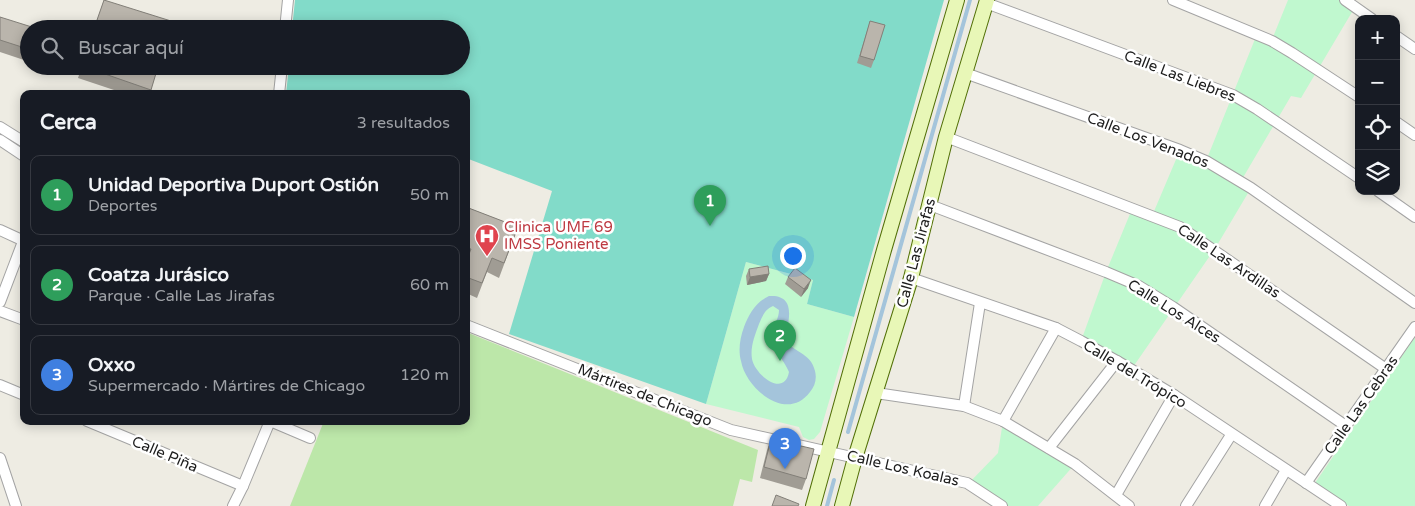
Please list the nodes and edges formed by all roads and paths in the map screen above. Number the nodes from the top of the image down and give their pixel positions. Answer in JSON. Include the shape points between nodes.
{"nodes":[{"id":1,"x":288,"y":0,"type":"edge"},
{"id":2,"x":957,"y":0,"type":"edge"},
{"id":3,"x":1173,"y":0,"type":"edge"},
{"id":4,"x":1345,"y":0,"type":"edge"},
{"id":5,"x":987,"y":2,"type":"edge"},
{"id":6,"x":1366,"y":15,"type":"edge"},
{"id":7,"x":286,"y":20,"type":"edge"},
{"id":8,"x":1400,"y":39,"type":"edge"},
{"id":9,"x":1415,"y":49,"type":"edge"},
{"id":10,"x":965,"y":73,"type":"junction"},
{"id":11,"x":281,"y":75,"type":"edge"},
{"id":12,"x":279,"y":90,"type":"edge"},
{"id":13,"x":1355,"y":95,"type":"edge"},
{"id":14,"x":1400,"y":125,"type":"edge"},
{"id":15,"x":0,"y":127,"type":"edge"},
{"id":16,"x":1415,"y":134,"type":"edge"},
{"id":17,"x":946,"y":137,"type":"junction"},
{"id":18,"x":0,"y":140,"type":"edge"},
{"id":19,"x":20,"y":140,"type":"edge"},
{"id":20,"x":20,"y":153,"type":"edge"},
{"id":21,"x":1355,"y":175,"type":"edge"},
{"id":22,"x":1384,"y":195,"type":"edge"},
{"id":23,"x":930,"y":204,"type":"junction"},
{"id":24,"x":1415,"y":217,"type":"edge"},
{"id":25,"x":0,"y":230,"type":"edge"},
{"id":26,"x":20,"y":238,"type":"edge"},
{"id":27,"x":20,"y":250,"type":"edge"},
{"id":28,"x":911,"y":278,"type":"junction"},
{"id":29,"x":0,"y":302,"type":"edge"},
{"id":30,"x":1415,"y":302,"type":"edge"},
{"id":31,"x":980,"y":303,"type":"junction"},
{"id":32,"x":0,"y":310,"type":"edge"},
{"id":33,"x":20,"y":318,"type":"edge"},
{"id":34,"x":470,"y":327,"type":"edge"},
{"id":35,"x":1415,"y":327,"type":"edge"},
{"id":36,"x":1056,"y":328,"type":"junction"},
{"id":37,"x":1116,"y":361,"type":"junction"},
{"id":38,"x":1386,"y":368,"type":"junction"},
{"id":39,"x":0,"y":385,"type":"edge"},
{"id":40,"x":20,"y":393,"type":"edge"},
{"id":41,"x":876,"y":393,"type":"junction"},
{"id":42,"x":1174,"y":395,"type":"junction"},
{"id":43,"x":964,"y":406,"type":"junction"},
{"id":44,"x":1003,"y":421,"type":"junction"},
{"id":45,"x":97,"y":425,"type":"edge"},
{"id":46,"x":268,"y":425,"type":"edge"},
{"id":47,"x":279,"y":425,"type":"edge"},
{"id":48,"x":1346,"y":426,"type":"junction"},
{"id":49,"x":1231,"y":435,"type":"junction"},
{"id":50,"x":310,"y":438,"type":"dead end"},
{"id":51,"x":1049,"y":448,"type":"junction"},
{"id":52,"x":828,"y":451,"type":"junction"},
{"id":53,"x":0,"y":458,"type":"edge"},
{"id":54,"x":855,"y":458,"type":"junction"},
{"id":55,"x":1286,"y":470,"type":"junction"},
{"id":56,"x":1306,"y":483,"type":"junction"},
{"id":57,"x":243,"y":486,"type":"junction"},
{"id":58,"x":1116,"y":495,"type":"junction"},
{"id":59,"x":16,"y":506,"type":"edge"},
{"id":60,"x":233,"y":506,"type":"edge"},
{"id":61,"x":813,"y":506,"type":"edge"},
{"id":62,"x":842,"y":506,"type":"edge"},
{"id":63,"x":1001,"y":506,"type":"edge"},
{"id":64,"x":1129,"y":506,"type":"edge"},
{"id":65,"x":1186,"y":506,"type":"edge"},
{"id":66,"x":1265,"y":506,"type":"edge"},
{"id":67,"x":1340,"y":506,"type":"edge"}],
"edges":[{"from":1,"to":7,"type":"street"},
{"from":2,"to":52,"type":"main road","name":"Calle Las Jirafas"},
{"from":3,"to":13,"type":"street","via":[[1272,42]]},
{"from":4,"to":6,"type":"street"},
{"from":5,"to":10,"type":"main road","name":"Calle Las Jirafas"},
{"from":5,"to":21,"type":"street","name":"Calle Las Liebres","via":[[1233,95]]},
{"from":8,"to":9,"type":"street"},
{"from":10,"to":17,"type":"main road","name":"Calle Las Jirafas"},
{"from":10,"to":30,"type":"street","name":"Calle Los Venados","via":[[1206,161],[1251,188]]},
{"from":11,"to":12,"type":"street"},
{"from":14,"to":16,"type":"street"},
{"from":15,"to":19,"type":"street"},
{"from":17,"to":23,"type":"main road","name":"Calle Las Jirafas"},
{"from":17,"to":38,"type":"street","name":"Calle Las Ardillas","via":[[1180,227]]},
{"from":18,"to":20,"type":"street"},
{"from":22,"to":24,"type":"street"},
{"from":23,"to":28,"type":"main road","name":"Calle Las Jirafas"},
{"from":23,"to":48,"type":"street","name":"Calle Los Alces","via":[[1139,286]]},
{"from":25,"to":26,"type":"street"},
{"from":27,"to":29,"type":"street"},
{"from":28,"to":31,"type":"street","name":"Calle del Trópico"},
{"from":28,"to":41,"type":"main road","name":"Calle Las Jirafas"},
{"from":31,"to":36,"type":"street","name":"Calle del Trópico"},
{"from":31,"to":43,"type":"street"},
{"from":32,"to":33,"type":"street"},
{"from":34,"to":52,"type":"street","name":"Mártires de Chicago","via":[[731,430]]},
{"from":35,"to":38,"type":"street","name":"Calle Las Cebras"},
{"from":36,"to":37,"type":"street","name":"Calle del Trópico"},
{"from":36,"to":44,"type":"street"},
{"from":37,"to":42,"type":"street","name":"Calle del Trópico"},
{"from":37,"to":51,"type":"street"},
{"from":38,"to":48,"type":"street","name":"Calle Las Cebras"},
{"from":39,"to":40,"type":"street"},
{"from":41,"to":43,"type":"street"},
{"from":41,"to":54,"type":"main road","name":"Calle Las Jirafas"},
{"from":42,"to":49,"type":"street","name":"Calle del Trópico"},
{"from":42,"to":58,"type":"street"},
{"from":43,"to":44,"type":"street"},
{"from":44,"to":51,"type":"street"},
{"from":45,"to":57,"type":"street","name":"Calle Piña"},
{"from":46,"to":57,"type":"street"},
{"from":47,"to":50,"type":"street"},
{"from":48,"to":56,"type":"street","name":"Calle Las Cebras"},
{"from":49,"to":55,"type":"street","name":"Calle del Trópico"},
{"from":49,"to":65,"type":"street"},
{"from":51,"to":58,"type":"street"},
{"from":52,"to":54,"type":"street","name":"Calle Los Koalas"},
{"from":52,"to":61,"type":"main road","name":"Calle Las Jirafas"},
{"from":53,"to":59,"type":"street"},
{"from":54,"to":62,"type":"main road","name":"Calle Las Jirafas"},
{"from":54,"to":63,"type":"street","name":"Calle Los Koalas","via":[[967,483]]},
{"from":55,"to":56,"type":"street","name":"Calle del Trópico"},
{"from":55,"to":66,"type":"street"},
{"from":56,"to":67,"type":"street","name":"Calle del Trópico"},
{"from":57,"to":60,"type":"street"},
{"from":58,"to":64,"type":"street"}]}
